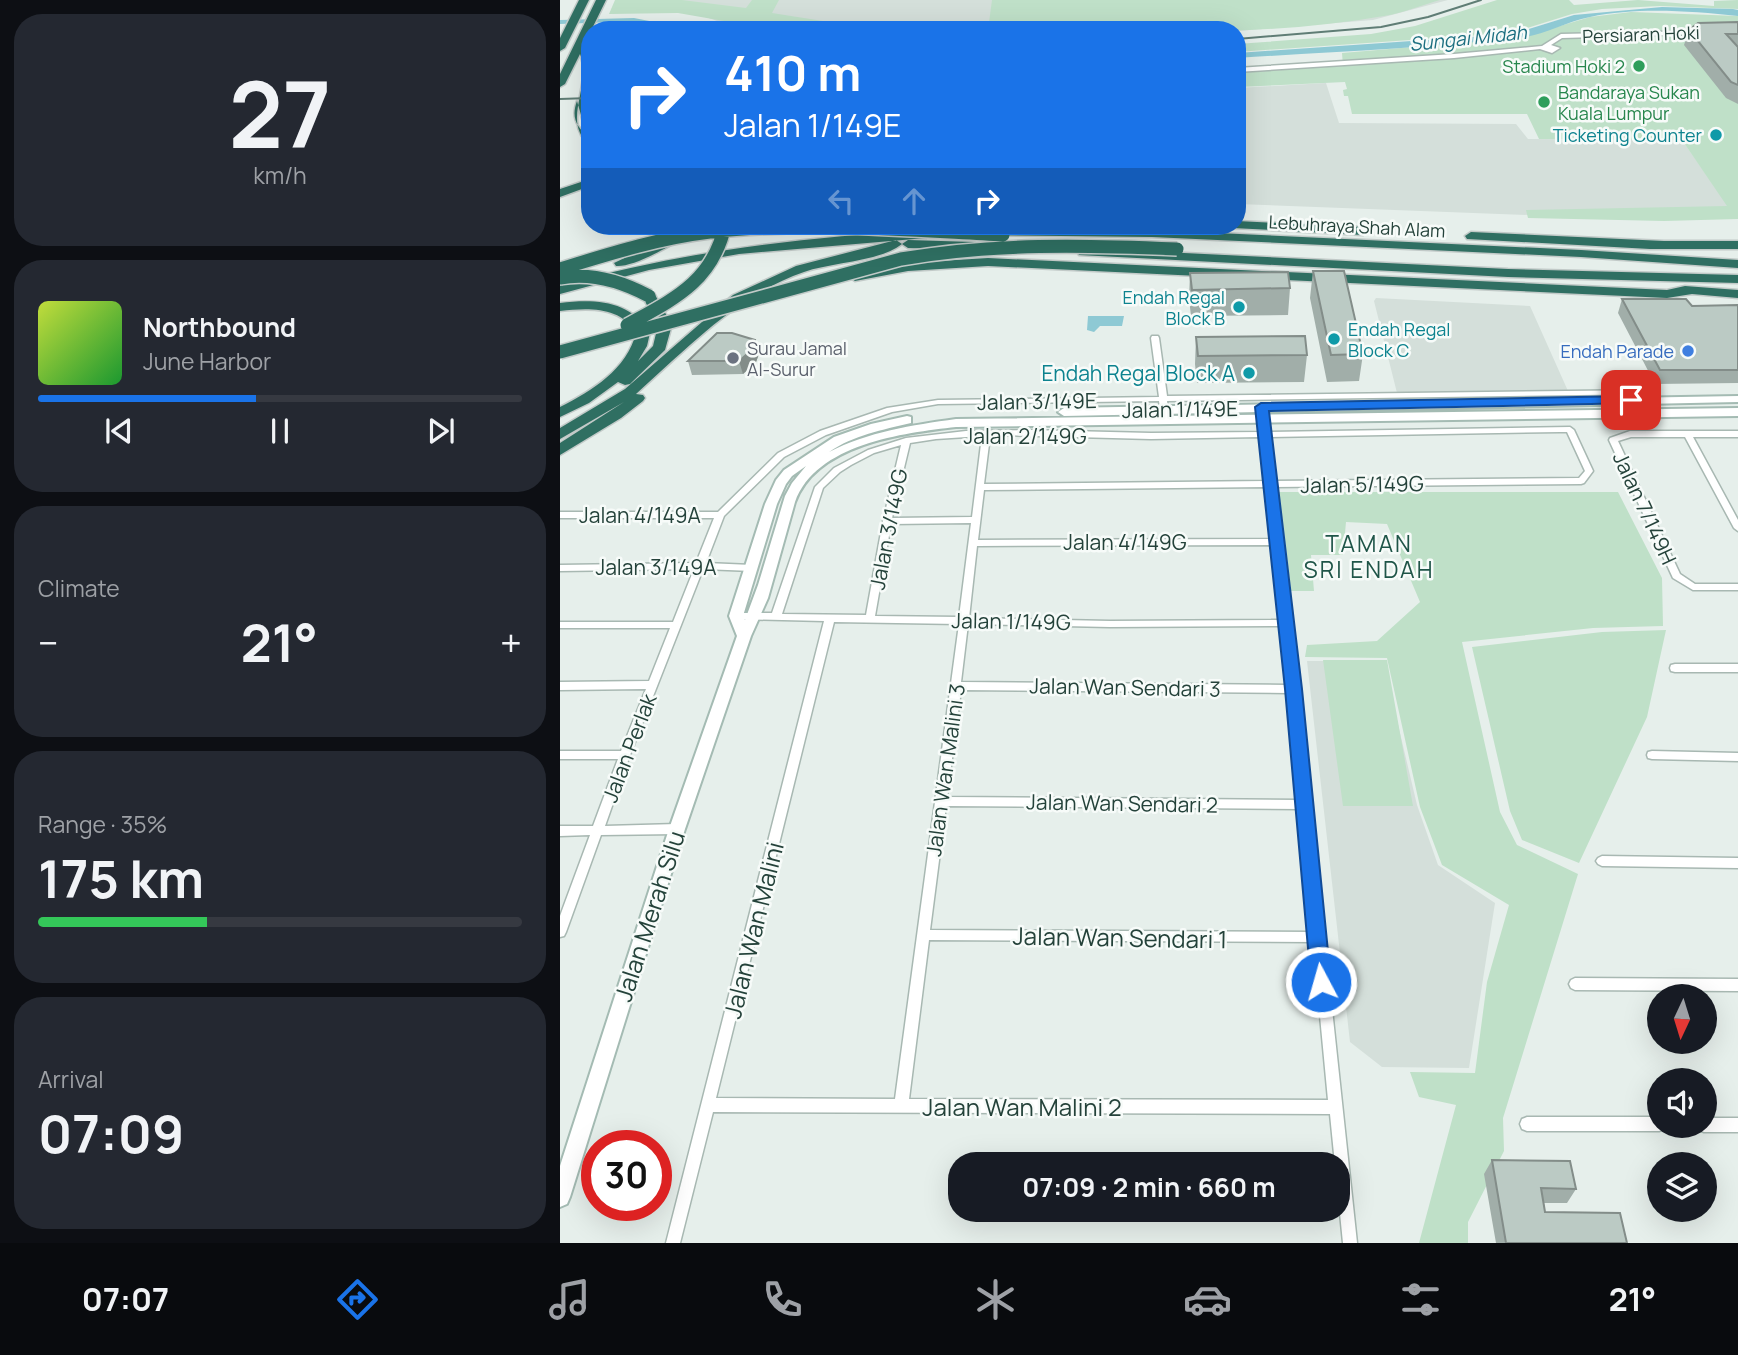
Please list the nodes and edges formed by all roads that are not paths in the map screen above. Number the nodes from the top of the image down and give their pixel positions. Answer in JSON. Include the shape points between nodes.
{"nodes":[{"id":1,"x":584,"y":0,"type":"edge"},
{"id":2,"x":601,"y":0,"type":"edge"},
{"id":3,"x":590,"y":21,"type":"edge"},
{"id":4,"x":1709,"y":32,"type":"edge"},
{"id":5,"x":581,"y":45,"type":"edge"},
{"id":6,"x":560,"y":48,"type":"edge"},
{"id":7,"x":1246,"y":69,"type":"edge"},
{"id":8,"x":560,"y":85,"type":"edge"},
{"id":9,"x":581,"y":85,"type":"edge"},
{"id":10,"x":581,"y":137,"type":"edge"},
{"id":11,"x":581,"y":186,"type":"edge"},
{"id":12,"x":560,"y":192,"type":"edge"},
{"id":13,"x":1246,"y":225,"type":"edge"},
{"id":14,"x":653,"y":235,"type":"edge"},
{"id":15,"x":677,"y":235,"type":"edge"},
{"id":16,"x":691,"y":235,"type":"edge"},
{"id":17,"x":723,"y":235,"type":"edge"},
{"id":18,"x":942,"y":235,"type":"edge"},
{"id":19,"x":969,"y":235,"type":"edge"},
{"id":20,"x":1168,"y":235,"type":"edge"},
{"id":21,"x":896,"y":244,"type":"junction"},
{"id":22,"x":1660,"y":244,"type":"junction"},
{"id":23,"x":1738,"y":245,"type":"edge"},
{"id":24,"x":1181,"y":246,"type":"junction"},
{"id":25,"x":1507,"y":250,"type":"junction"},
{"id":26,"x":1738,"y":266,"type":"edge"},
{"id":27,"x":560,"y":269,"type":"edge"},
{"id":28,"x":1508,"y":272,"type":"junction"},
{"id":29,"x":560,"y":278,"type":"edge"},
{"id":30,"x":1707,"y":278,"type":"junction"},
{"id":31,"x":1738,"y":279,"type":"edge"},
{"id":32,"x":583,"y":283,"type":"junction"},
{"id":33,"x":808,"y":284,"type":"junction"},
{"id":34,"x":560,"y":290,"type":"edge"},
{"id":35,"x":1696,"y":290,"type":"junction"},
{"id":36,"x":1738,"y":294,"type":"edge"},
{"id":37,"x":560,"y":298,"type":"edge"},
{"id":38,"x":560,"y":307,"type":"edge"},
{"id":39,"x":704,"y":326,"type":"junction"},
{"id":40,"x":606,"y":338,"type":"junction"},
{"id":41,"x":1155,"y":338,"type":"dead end"},
{"id":42,"x":560,"y":352,"type":"edge"},
{"id":43,"x":1653,"y":393,"type":"dead end"},
{"id":44,"x":1738,"y":399,"type":"edge"},
{"id":45,"x":1261,"y":407,"type":"junction"},
{"id":46,"x":1166,"y":410,"type":"junction"},
{"id":47,"x":1738,"y":412,"type":"edge"},
{"id":48,"x":560,"y":413,"type":"edge"},
{"id":49,"x":1263,"y":420,"type":"junction"},
{"id":50,"x":560,"y":424,"type":"edge"},
{"id":51,"x":560,"y":433,"type":"edge"},
{"id":52,"x":986,"y":434,"type":"junction"},
{"id":53,"x":1688,"y":434,"type":"junction"},
{"id":54,"x":1738,"y":434,"type":"edge"},
{"id":55,"x":1265,"y":435,"type":"junction"},
{"id":56,"x":906,"y":441,"type":"junction"},
{"id":57,"x":1581,"y":449,"type":"joint"},
{"id":58,"x":560,"y":450,"type":"edge"},
{"id":59,"x":1270,"y":486,"type":"junction"},
{"id":60,"x":980,"y":488,"type":"junction"},
{"id":61,"x":560,"y":515,"type":"edge"},
{"id":62,"x":720,"y":515,"type":"junction"},
{"id":63,"x":976,"y":520,"type":"junction"},
{"id":64,"x":887,"y":521,"type":"junction"},
{"id":65,"x":1738,"y":528,"type":"edge"},
{"id":66,"x":1277,"y":542,"type":"junction"},
{"id":67,"x":974,"y":543,"type":"junction"},
{"id":68,"x":701,"y":566,"type":"junction"},
{"id":69,"x":560,"y":568,"type":"edge"},
{"id":70,"x":752,"y":568,"type":"junction"},
{"id":71,"x":1738,"y":587,"type":"edge"},
{"id":72,"x":737,"y":616,"type":"junction"},
{"id":73,"x":755,"y":616,"type":"junction"},
{"id":74,"x":776,"y":617,"type":"junction"},
{"id":75,"x":830,"y":617,"type":"junction"},
{"id":76,"x":870,"y":618,"type":"junction"},
{"id":77,"x":964,"y":620,"type":"junction"},
{"id":78,"x":1286,"y":623,"type":"junction"},
{"id":79,"x":560,"y":625,"type":"edge"},
{"id":80,"x":676,"y":625,"type":"junction"},
{"id":81,"x":744,"y":636,"type":"junction"},
{"id":82,"x":1675,"y":668,"type":"dead end"},
{"id":83,"x":1738,"y":668,"type":"edge"},
{"id":84,"x":653,"y":685,"type":"junction"},
{"id":85,"x":560,"y":686,"type":"edge"},
{"id":86,"x":956,"y":686,"type":"junction"},
{"id":87,"x":1294,"y":689,"type":"junction"},
{"id":88,"x":560,"y":755,"type":"edge"},
{"id":89,"x":625,"y":755,"type":"junction"},
{"id":90,"x":1652,"y":755,"type":"dead end"},
{"id":91,"x":1738,"y":757,"type":"edge"},
{"id":92,"x":941,"y":801,"type":"junction"},
{"id":93,"x":1303,"y":805,"type":"junction"},
{"id":94,"x":677,"y":828,"type":"junction"},
{"id":95,"x":560,"y":831,"type":"edge"},
{"id":96,"x":597,"y":831,"type":"junction"},
{"id":97,"x":1602,"y":861,"type":"dead end"},
{"id":98,"x":1738,"y":863,"type":"edge"},
{"id":99,"x":562,"y":919,"type":"edge"},
{"id":100,"x":560,"y":932,"type":"edge"},
{"id":101,"x":923,"y":935,"type":"junction"},
{"id":102,"x":1316,"y":937,"type":"junction"},
{"id":103,"x":1575,"y":984,"type":"dead end"},
{"id":104,"x":1738,"y":985,"type":"edge"},
{"id":105,"x":710,"y":1105,"type":"junction"},
{"id":106,"x":901,"y":1106,"type":"junction"},
{"id":107,"x":1335,"y":1107,"type":"junction"},
{"id":108,"x":1527,"y":1124,"type":"dead end"},
{"id":109,"x":1647,"y":1125,"type":"edge"},
{"id":110,"x":1717,"y":1125,"type":"edge"},
{"id":111,"x":1738,"y":1125,"type":"edge"},
{"id":112,"x":560,"y":1197,"type":"edge"},
{"id":113,"x":673,"y":1243,"type":"edge"},
{"id":114,"x":1350,"y":1243,"type":"edge"}],
"edges":[{"from":1,"to":6,"type":"highway"},
{"from":2,"to":3,"type":"highway"},
{"from":4,"to":7,"type":"street","name":"Persiaran Hoki","via":[[1565,36],[1545,46],[1468,55]]},
{"from":5,"to":8,"type":"highway"},
{"from":9,"to":10,"type":"highway","via":[[568,105],[567,122]]},
{"from":11,"to":12,"type":"highway"},
{"from":13,"to":22,"type":"highway"},
{"from":14,"to":27,"type":"highway","bridge":true,"via":[[581,257]]},
{"from":15,"to":32,"type":"highway"},
{"from":16,"to":27,"type":"highway","bridge":true},
{"from":17,"to":40,"type":"highway","bridge":true,"via":[[718,257],[689,288]]},
{"from":18,"to":32,"type":"highway","name":"Lebuhraya Shah Alam","via":[[799,242],[670,261]]},
{"from":19,"to":24,"type":"highway","bridge":true},
{"from":20,"to":25,"type":"highway","name":"Lebuhraya Shah Alam"},
{"from":21,"to":28,"type":"highway","name":"Lebuhraya Shah Alam"},
{"from":21,"to":37,"type":"highway","name":"Lebuhraya Shah Alam","via":[[814,248],[706,262]]},
{"from":21,"to":39,"type":"highway","via":[[784,275],[738,298]]},
{"from":22,"to":23,"type":"highway"},
{"from":22,"to":25,"type":"highway"},
{"from":24,"to":26,"type":"highway"},
{"from":24,"to":30,"type":"highway","via":[[1676,272]]},
{"from":24,"to":33,"type":"highway","bridge":true,"via":[[987,246],[901,259]]},
{"from":25,"to":26,"type":"highway","name":"Lebuhraya Shah Alam"},
{"from":28,"to":30,"type":"highway"},
{"from":28,"to":35,"type":"highway","via":[[1549,281]]},
{"from":29,"to":50,"type":"highway","bridge":true,"via":[[576,274],[628,284],[649,296],[665,325],[660,347],[631,377]]},
{"from":30,"to":31,"type":"highway"},
{"from":32,"to":34,"type":"highway","name":"Lebuhraya Shah Alam"},
{"from":33,"to":35,"type":"highway","bridge":true,"via":[[908,267],[1024,263],[1667,294]]},
{"from":33,"to":40,"type":"highway","bridge":true},
{"from":35,"to":36,"type":"highway"},
{"from":38,"to":48,"type":"highway","via":[[620,311],[638,323],[643,333],[621,371]]},
{"from":39,"to":51,"type":"highway","via":[[629,391]]},
{"from":39,"to":58,"type":"highway","via":[[657,383]]},
{"from":40,"to":42,"type":"highway","bridge":true},
{"from":41,"to":46,"type":"street"},
{"from":43,"to":46,"type":"street","name":"Jalan 3/149E"},
{"from":44,"to":45,"type":"street","name":"Jalan 1/149E"},
{"from":45,"to":46,"type":"street","name":"Jalan 1/149E"},
{"from":45,"to":49,"type":"street"},
{"from":46,"to":49,"type":"street","name":"Jalan 1/149E"},
{"from":46,"to":62,"type":"street","name":"Jalan 3/149E","via":[[938,402],[890,410],[823,433],[781,455]]},
{"from":46,"to":70,"type":"street","name":"Jalan 1/149E","via":[[947,415],[892,423],[838,440],[798,465],[780,483]]},
{"from":46,"to":73,"type":"street","name":"Jalan 1/149E","via":[[956,424],[903,430],[855,444],[818,465],[796,486]]},
{"from":47,"to":49,"type":"street","name":"Jalan 1/149E"},
{"from":49,"to":55,"type":"street"},
{"from":52,"to":55,"type":"street","name":"Jalan 2/149G"},
{"from":52,"to":56,"type":"street","name":"Jalan 2/149G"},
{"from":52,"to":60,"type":"street","name":"Jalan Wan Malini 3"},
{"from":53,"to":54,"type":"street"},
{"from":53,"to":65,"type":"street"},
{"from":53,"to":71,"type":"street","name":"Jalan 7/149H","via":[[1630,434],[1613,440],[1676,576],[1692,587]]},
{"from":55,"to":57,"type":"street","name":"Jalan 2/149G","via":[[1560,429],[1570,430]]},
{"from":55,"to":59,"type":"street"},
{"from":56,"to":64,"type":"street","name":"Jalan 3/149G"},
{"from":56,"to":74,"type":"street","name":"Jalan 2/149G","via":[[849,462],[819,486]]},
{"from":57,"to":59,"type":"street","name":"Jalan 5/149G","via":[[1590,471],[1581,481]]},
{"from":59,"to":60,"type":"street","name":"Jalan 5/149G"},
{"from":59,"to":66,"type":"street"},
{"from":60,"to":63,"type":"street","name":"Jalan Wan Malini 3"},
{"from":61,"to":62,"type":"street","name":"Jalan 4/149A"},
{"from":62,"to":68,"type":"street","name":"Jalan 3/149E"},
{"from":63,"to":64,"type":"street"},
{"from":63,"to":67,"type":"street","name":"Jalan Wan Malini 3"},
{"from":64,"to":76,"type":"street","name":"Jalan 3/149G"},
{"from":66,"to":67,"type":"street","name":"Jalan 4/149G"},
{"from":66,"to":78,"type":"street"},
{"from":67,"to":77,"type":"street","name":"Jalan Wan Malini 3"},
{"from":68,"to":69,"type":"street","name":"Jalan 3/149A"},
{"from":68,"to":70,"type":"street","name":"Jalan 3/149A"},
{"from":68,"to":80,"type":"street","name":"Jalan Perlak"},
{"from":70,"to":72,"type":"street","name":"Jalan 1/149E"},
{"from":72,"to":73,"type":"street","name":"Jalan 1/149G"},
{"from":72,"to":81,"type":"street"},
{"from":73,"to":74,"type":"street","name":"Jalan 1/149G"},
{"from":73,"to":81,"type":"street","name":"Jalan Merah Silu"},
{"from":74,"to":75,"type":"street","name":"Jalan 1/149G"},
{"from":75,"to":76,"type":"street","name":"Jalan 1/149G"},
{"from":75,"to":105,"type":"street","name":"Jalan Wan Malini"},
{"from":76,"to":77,"type":"street","name":"Jalan 1/149G"},
{"from":77,"to":78,"type":"street","name":"Jalan 1/149G"},
{"from":77,"to":86,"type":"street","name":"Jalan Wan Malini 3"},
{"from":78,"to":87,"type":"street"},
{"from":79,"to":80,"type":"street"},
{"from":80,"to":84,"type":"street","name":"Jalan Perlak"},
{"from":81,"to":94,"type":"street","name":"Jalan Merah Silu"},
{"from":82,"to":83,"type":"street"},
{"from":84,"to":85,"type":"street"},
{"from":84,"to":89,"type":"street","name":"Jalan Perlak"},
{"from":86,"to":87,"type":"street","name":"Jalan Wan Sendari 3"},
{"from":86,"to":92,"type":"street","name":"Jalan Wan Malini 3"},
{"from":87,"to":93,"type":"street"},
{"from":88,"to":89,"type":"street"},
{"from":89,"to":96,"type":"street","name":"Jalan Perlak"},
{"from":90,"to":91,"type":"street"},
{"from":92,"to":93,"type":"street","name":"Jalan Wan Sendari 2"},
{"from":92,"to":101,"type":"street","name":"Jalan Wan Malini 3"},
{"from":93,"to":102,"type":"street"},
{"from":94,"to":96,"type":"street"},
{"from":94,"to":112,"type":"street","name":"Jalan Merah Silu"},
{"from":95,"to":96,"type":"street"},
{"from":96,"to":99,"type":"street","name":"Jalan Perlak"},
{"from":97,"to":98,"type":"street"},
{"from":99,"to":100,"type":"street","name":"Jalan Perlak"},
{"from":101,"to":102,"type":"street","name":"Jalan Wan Sendari 1"},
{"from":101,"to":106,"type":"street","name":"Jalan Wan Malini 3"},
{"from":102,"to":107,"type":"street"},
{"from":103,"to":104,"type":"street"},
{"from":105,"to":106,"type":"street","name":"Jalan Wan Malini 2"},
{"from":105,"to":113,"type":"street","name":"Jalan Wan Malini"},
{"from":106,"to":107,"type":"street","name":"Jalan Wan Malini 2"},
{"from":107,"to":114,"type":"street"},
{"from":108,"to":109,"type":"street"},
{"from":110,"to":111,"type":"street"}]}
